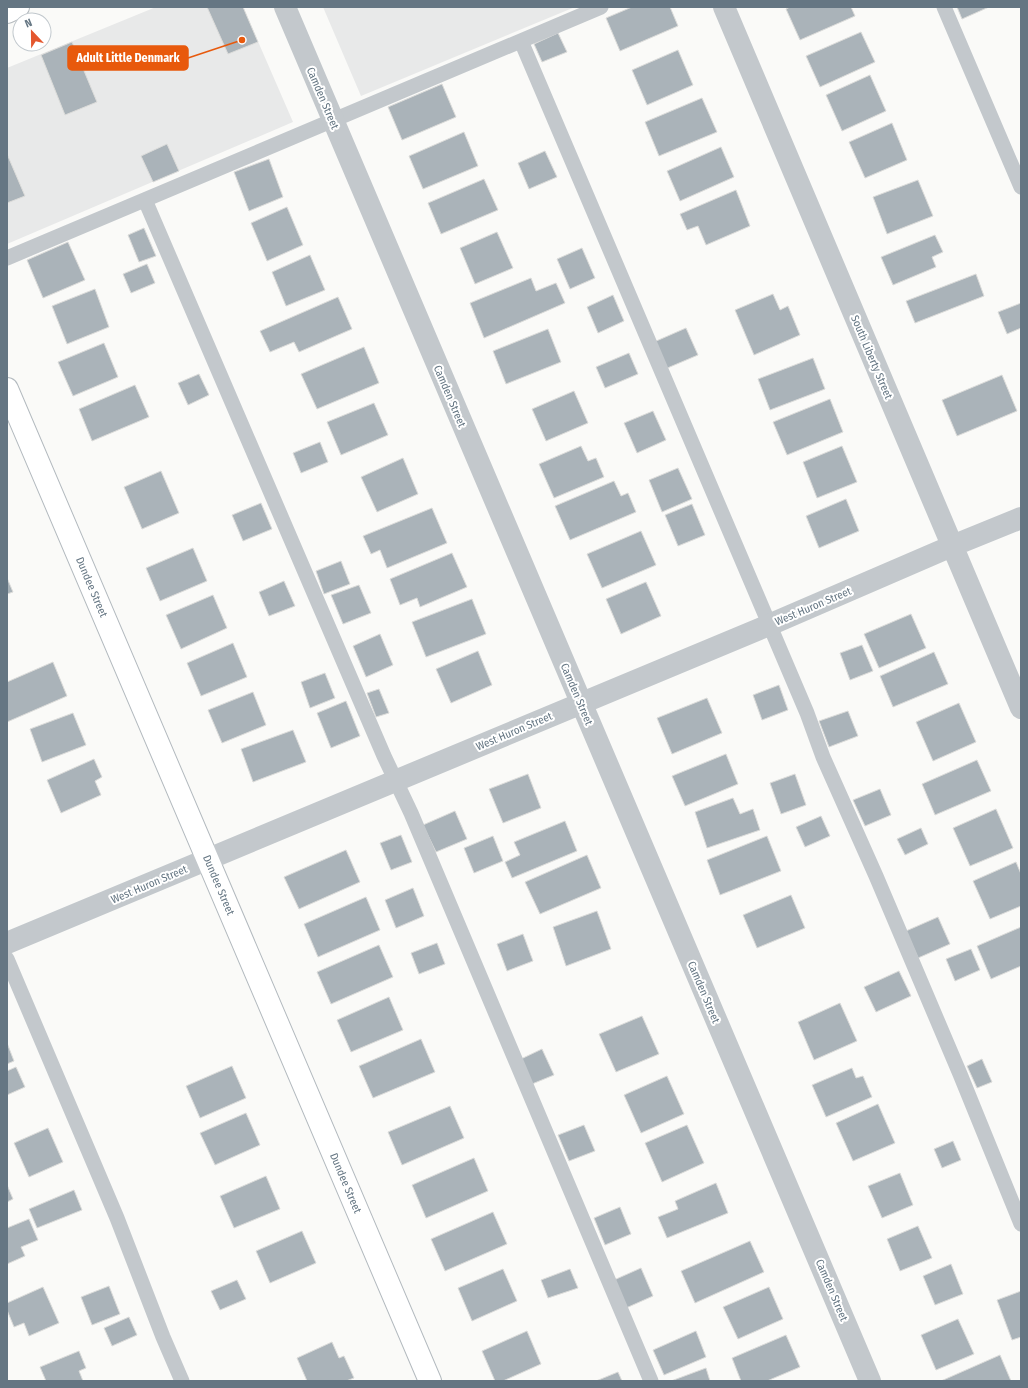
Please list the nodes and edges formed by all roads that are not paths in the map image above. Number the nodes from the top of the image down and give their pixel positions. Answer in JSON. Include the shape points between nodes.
{"nodes":[{"id":1,"x":18,"y":7,"type":"edge"},
{"id":2,"x":285,"y":7,"type":"edge"},
{"id":3,"x":601,"y":7,"type":"edge"},
{"id":4,"x":724,"y":7,"type":"edge"},
{"id":5,"x":944,"y":7,"type":"edge"},
{"id":6,"x":7,"y":12,"type":"edge"},
{"id":7,"x":521,"y":41,"type":"junction"},
{"id":8,"x":332,"y":120,"type":"junction"},
{"id":9,"x":1021,"y":187,"type":"edge"},
{"id":10,"x":144,"y":200,"type":"junction"},
{"id":11,"x":7,"y":258,"type":"edge"},
{"id":12,"x":7,"y":389,"type":"edge"},
{"id":13,"x":1021,"y":518,"type":"edge"},
{"id":14,"x":952,"y":546,"type":"junction"},
{"id":15,"x":769,"y":625,"type":"junction"},
{"id":16,"x":581,"y":703,"type":"junction"},
{"id":17,"x":1021,"y":708,"type":"edge"},
{"id":18,"x":396,"y":781,"type":"junction"},
{"id":19,"x":208,"y":859,"type":"junction"},
{"id":20,"x":7,"y":943,"type":"edge"},
{"id":21,"x":7,"y":959,"type":"edge"},
{"id":22,"x":1021,"y":1224,"type":"edge"},
{"id":23,"x":182,"y":1381,"type":"edge"},
{"id":24,"x":430,"y":1381,"type":"edge"},
{"id":25,"x":651,"y":1381,"type":"edge"},
{"id":26,"x":870,"y":1381,"type":"edge"}],
"edges":[{"from":1,"to":6,"type":"street"},
{"from":2,"to":8,"type":"street","name":"Camden Street"},
{"from":3,"to":7,"type":"lane"},
{"from":4,"to":14,"type":"street","name":"South Liberty Street"},
{"from":5,"to":9,"type":"lane"},
{"from":7,"to":8,"type":"lane"},
{"from":7,"to":15,"type":"lane"},
{"from":8,"to":10,"type":"lane"},
{"from":8,"to":16,"type":"street","name":"Camden Street"},
{"from":10,"to":11,"type":"lane"},
{"from":10,"to":18,"type":"lane"},
{"from":12,"to":19,"type":"street","name":"Dundee Street"},
{"from":13,"to":14,"type":"street","name":"West Huron Street"},
{"from":14,"to":15,"type":"street","name":"West Huron Street"},
{"from":14,"to":17,"type":"street","name":"South Liberty Street"},
{"from":15,"to":16,"type":"street","name":"West Huron Street"},
{"from":15,"to":22,"type":"lane"},
{"from":16,"to":18,"type":"street","name":"West Huron Street"},
{"from":16,"to":26,"type":"street","name":"Camden Street"},
{"from":18,"to":19,"type":"street","name":"West Huron Street"},
{"from":18,"to":25,"type":"lane"},
{"from":19,"to":20,"type":"street","name":"West Huron Street"},
{"from":19,"to":24,"type":"street","name":"Dundee Street"},
{"from":21,"to":23,"type":"lane","via":[[117,1218]]}]}
